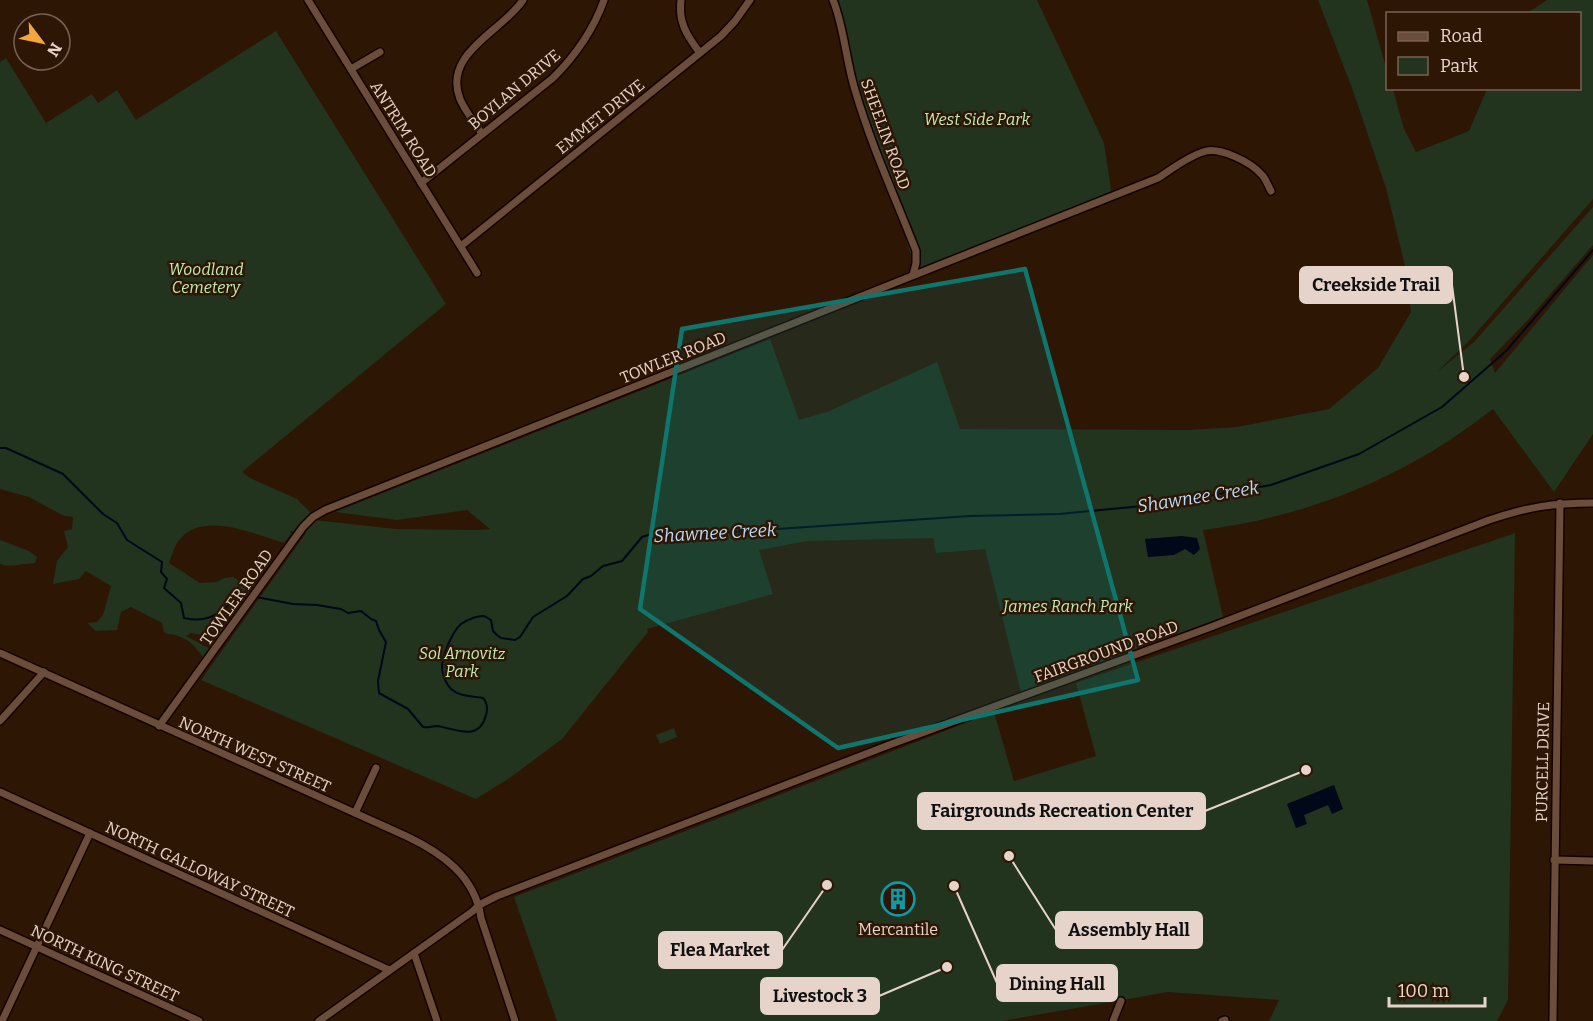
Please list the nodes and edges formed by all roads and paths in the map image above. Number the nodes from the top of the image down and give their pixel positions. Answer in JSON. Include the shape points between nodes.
{"nodes":[{"id":1,"x":308,"y":0,"type":"edge"},
{"id":2,"x":523,"y":0,"type":"edge"},
{"id":3,"x":604,"y":0,"type":"edge"},
{"id":4,"x":681,"y":0,"type":"edge"},
{"id":5,"x":750,"y":0,"type":"edge"},
{"id":6,"x":833,"y":0,"type":"edge"},
{"id":7,"x":380,"y":52,"type":"dead end"},
{"id":8,"x":700,"y":53,"type":"junction"},
{"id":9,"x":351,"y":69,"type":"junction"},
{"id":10,"x":482,"y":134,"type":"junction"},
{"id":11,"x":422,"y":183,"type":"junction"},
{"id":12,"x":1271,"y":191,"type":"dead end"},
{"id":13,"x":460,"y":246,"type":"junction"},
{"id":14,"x":477,"y":273,"type":"dead end"},
{"id":15,"x":913,"y":275,"type":"junction"},
{"id":16,"x":1560,"y":503,"type":"junction"},
{"id":17,"x":1593,"y":503,"type":"edge"},
{"id":18,"x":0,"y":652,"type":"edge"},
{"id":19,"x":44,"y":672,"type":"junction"},
{"id":20,"x":0,"y":721,"type":"edge"},
{"id":21,"x":159,"y":726,"type":"junction"},
{"id":22,"x":376,"y":768,"type":"dead end"},
{"id":23,"x":0,"y":792,"type":"edge"},
{"id":24,"x":356,"y":813,"type":"junction"},
{"id":25,"x":90,"y":833,"type":"junction"},
{"id":26,"x":1554,"y":860,"type":"junction"},
{"id":27,"x":1593,"y":861,"type":"edge"},
{"id":28,"x":479,"y":905,"type":"junction"},
{"id":29,"x":0,"y":930,"type":"edge"},
{"id":30,"x":36,"y":947,"type":"junction"},
{"id":31,"x":414,"y":953,"type":"junction"},
{"id":32,"x":389,"y":970,"type":"junction"},
{"id":33,"x":1121,"y":1002,"type":"dead end"},
{"id":34,"x":2,"y":1021,"type":"edge"},
{"id":35,"x":199,"y":1021,"type":"edge"},
{"id":36,"x":319,"y":1021,"type":"edge"},
{"id":37,"x":437,"y":1021,"type":"edge"},
{"id":38,"x":515,"y":1021,"type":"edge"},
{"id":39,"x":1113,"y":1021,"type":"edge"},
{"id":40,"x":1552,"y":1021,"type":"edge"}],
"edges":[{"from":1,"to":9,"type":"street","name":"ANTRIM ROAD"},
{"from":2,"to":10,"type":"street","via":[[511,16],[469,52],[459,69],[459,96]]},
{"from":3,"to":10,"type":"street","name":"BOYLAN DRIVE","via":[[588,35],[566,65]]},
{"from":4,"to":8,"type":"street","via":[[683,28]]},
{"from":5,"to":8,"type":"street","name":"EMMET DRIVE","via":[[728,29]]},
{"from":6,"to":15,"type":"street","name":"SHEELIN ROAD","via":[[864,120],[916,251]]},
{"from":7,"to":9,"type":"street"},
{"from":8,"to":13,"type":"street","name":"EMMET DRIVE"},
{"from":9,"to":11,"type":"street","name":"ANTRIM ROAD"},
{"from":10,"to":11,"type":"street","name":"BOYLAN DRIVE"},
{"from":11,"to":13,"type":"street","name":"ANTRIM ROAD"},
{"from":12,"to":15,"type":"street","name":"TOWLER ROAD","via":[[1262,175],[1239,159],[1220,151],[1205,151],[1158,178]]},
{"from":13,"to":14,"type":"street","name":"ANTRIM ROAD"},
{"from":15,"to":21,"type":"street","name":"TOWLER ROAD","via":[[325,510],[303,527]]},
{"from":16,"to":17,"type":"street","name":"FAIRGROUND ROAD"},
{"from":16,"to":26,"type":"street","name":"PURCELL DRIVE"},
{"from":16,"to":28,"type":"street","name":"FAIRGROUND ROAD","via":[[1489,520],[889,745]]},
{"from":18,"to":19,"type":"street","name":"NORTH WEST STREET"},
{"from":19,"to":20,"type":"street"},
{"from":19,"to":21,"type":"street","name":"NORTH WEST STREET"},
{"from":21,"to":24,"type":"street","name":"NORTH WEST STREET"},
{"from":22,"to":24,"type":"street"},
{"from":23,"to":25,"type":"street","name":"NORTH GALLOWAY STREET"},
{"from":24,"to":28,"type":"street","name":"NORTH WEST STREET","via":[[439,853],[456,868]]},
{"from":25,"to":30,"type":"street"},
{"from":25,"to":32,"type":"street","name":"NORTH GALLOWAY STREET"},
{"from":26,"to":27,"type":"street"},
{"from":26,"to":40,"type":"street","name":"PURCELL DRIVE"},
{"from":28,"to":31,"type":"street","name":"FAIRGROUND ROAD"},
{"from":28,"to":38,"type":"street","name":"NORTH WEST STREET"},
{"from":29,"to":30,"type":"street","name":"NORTH KING STREET"},
{"from":30,"to":34,"type":"street"},
{"from":30,"to":35,"type":"street","name":"NORTH KING STREET"},
{"from":31,"to":32,"type":"street","name":"FAIRGROUND ROAD"},
{"from":31,"to":37,"type":"street"},
{"from":32,"to":36,"type":"street","name":"FAIRGROUND ROAD"},
{"from":33,"to":39,"type":"street"}]}
